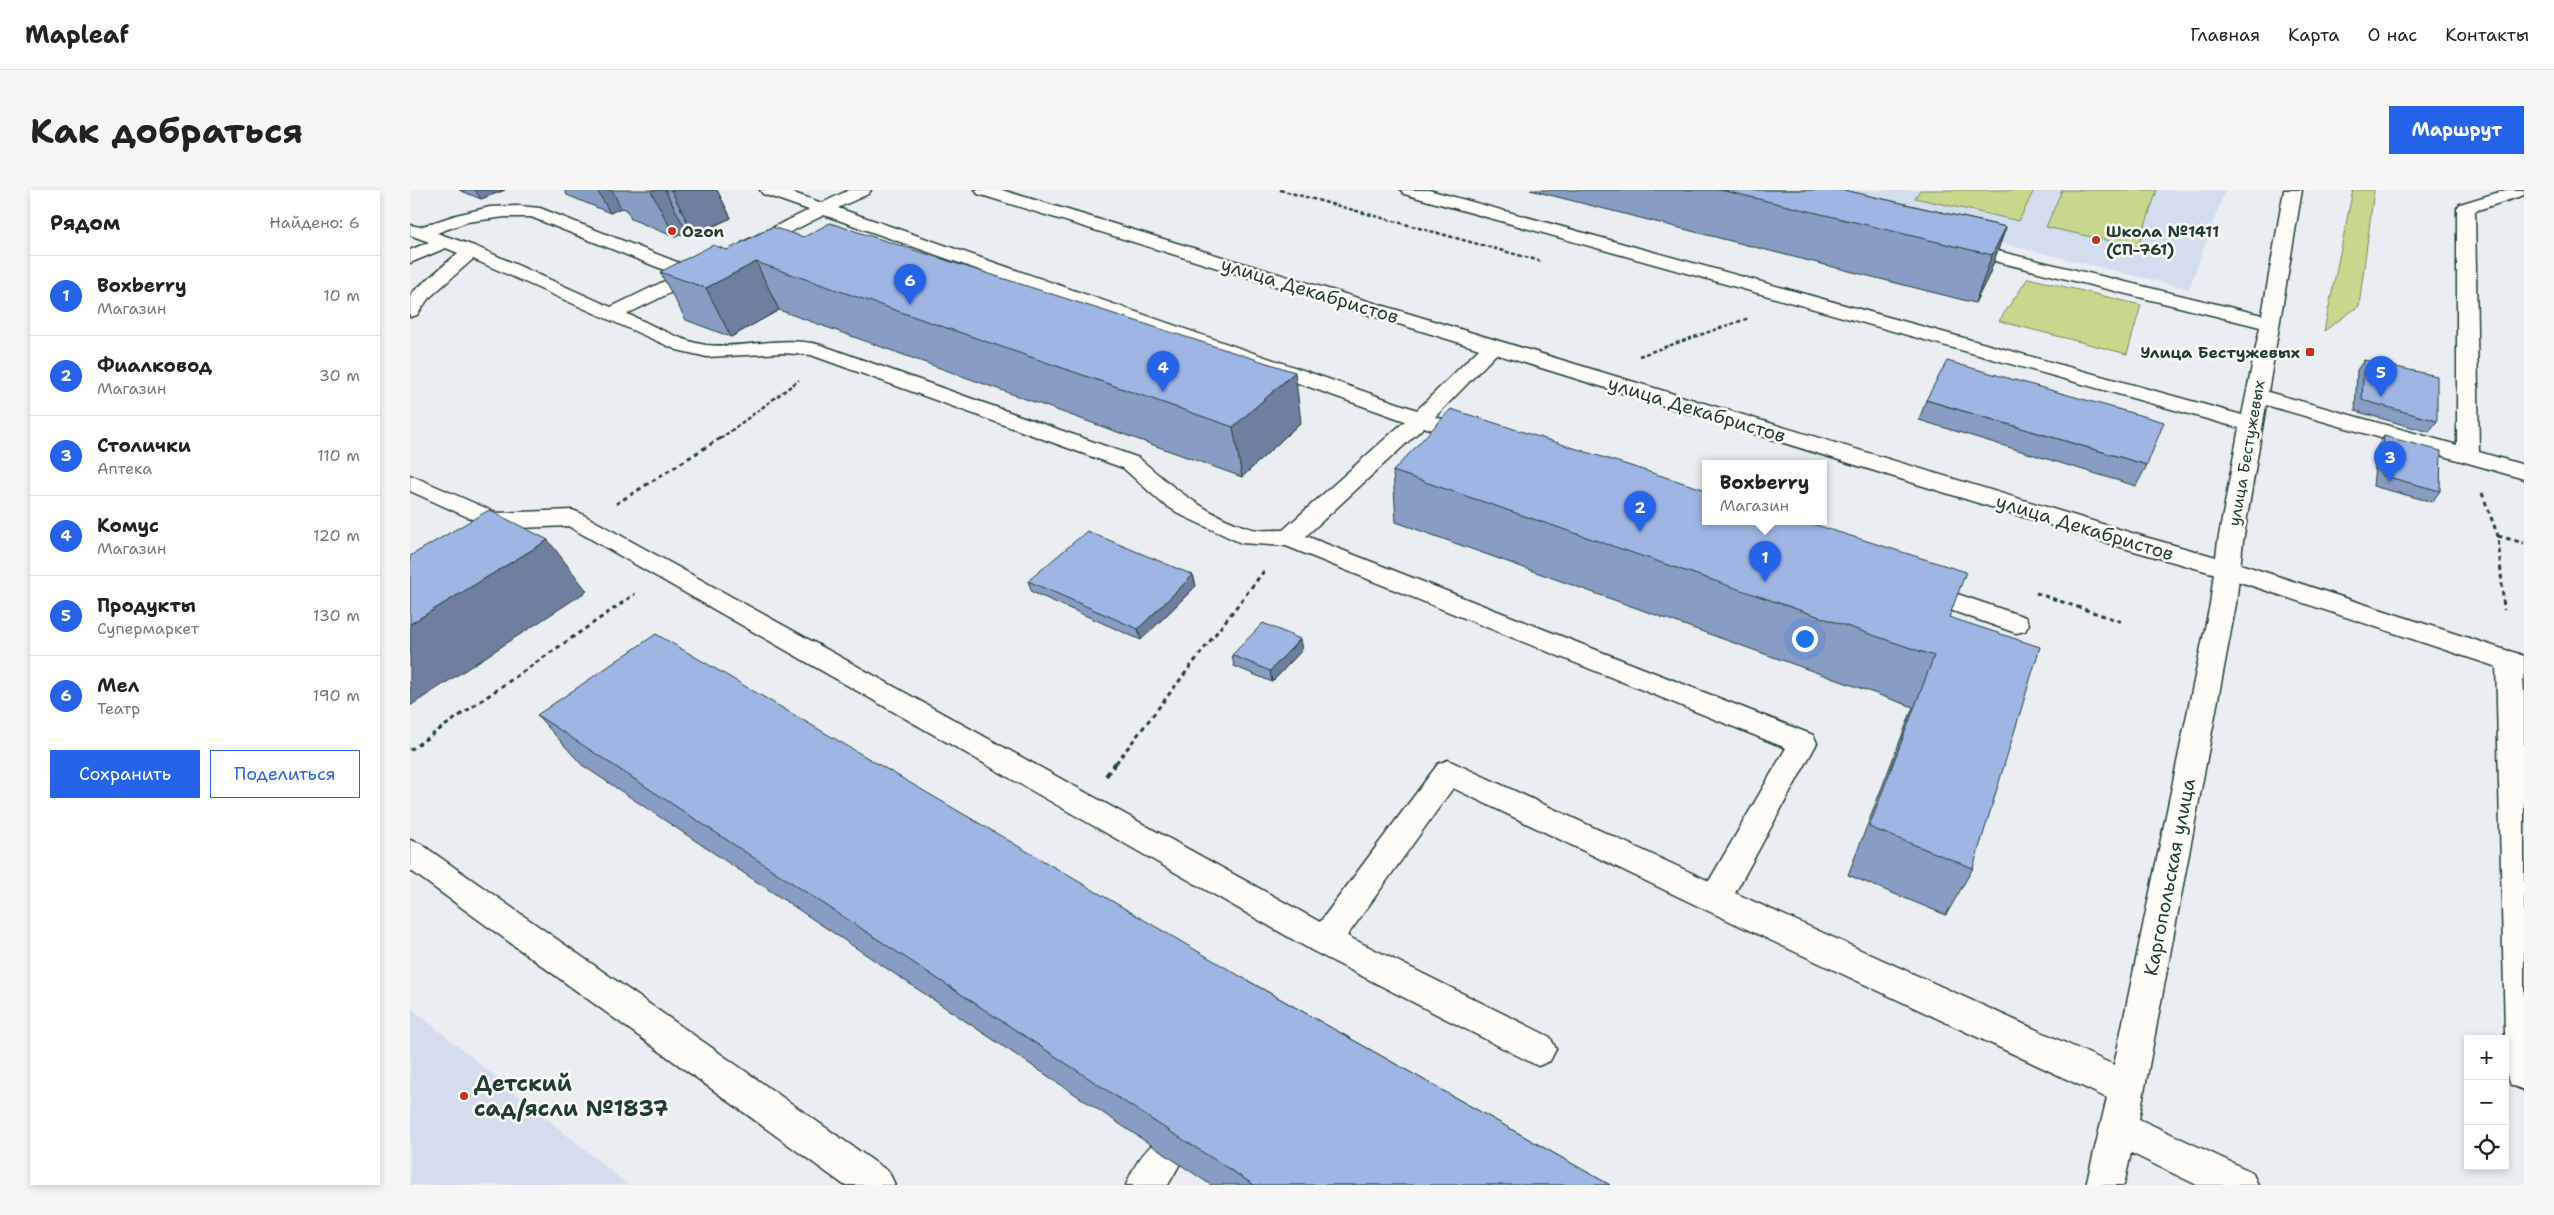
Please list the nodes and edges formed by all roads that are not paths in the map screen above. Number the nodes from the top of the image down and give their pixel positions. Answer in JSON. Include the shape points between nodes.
{"nodes":[{"id":1,"x":769,"y":190,"type":"edge"},
{"id":2,"x":862,"y":190,"type":"edge"},
{"id":3,"x":984,"y":190,"type":"edge"},
{"id":4,"x":1410,"y":190,"type":"edge"},
{"id":5,"x":2293,"y":190,"type":"edge"},
{"id":6,"x":2524,"y":190,"type":"edge"},
{"id":7,"x":826,"y":209,"type":"junction"},
{"id":8,"x":416,"y":231,"type":"edge"},
{"id":9,"x":446,"y":242,"type":"junction"},
{"id":10,"x":1944,"y":243,"type":"edge"},
{"id":11,"x":471,"y":251,"type":"junction"},
{"id":12,"x":737,"y":252,"type":"edge"},
{"id":13,"x":410,"y":257,"type":"edge"},
{"id":14,"x":719,"y":261,"type":"edge"},
{"id":15,"x":692,"y":274,"type":"junction"},
{"id":16,"x":410,"y":311,"type":"edge"},
{"id":17,"x":611,"y":314,"type":"junction"},
{"id":18,"x":2269,"y":323,"type":"junction"},
{"id":19,"x":1493,"y":346,"type":"junction"},
{"id":20,"x":2256,"y":395,"type":"junction"},
{"id":21,"x":1420,"y":418,"type":"junction"},
{"id":22,"x":2251,"y":424,"type":"junction"},
{"id":23,"x":1457,"y":431,"type":"edge"},
{"id":24,"x":2468,"y":457,"type":"junction"},
{"id":25,"x":2524,"y":472,"type":"edge"},
{"id":26,"x":410,"y":482,"type":"edge"},
{"id":27,"x":1289,"y":538,"type":"junction"},
{"id":28,"x":2225,"y":568,"type":"junction"},
{"id":29,"x":1894,"y":582,"type":"edge"},
{"id":30,"x":2016,"y":624,"type":"road end"},
{"id":31,"x":2516,"y":663,"type":"edge"},
{"id":32,"x":2519,"y":762,"type":"edge"},
{"id":33,"x":410,"y":853,"type":"edge"},
{"id":34,"x":1715,"y":900,"type":"junction"},
{"id":35,"x":1325,"y":941,"type":"junction"},
{"id":36,"x":1538,"y":1049,"type":"dead end"},
{"id":37,"x":2524,"y":1073,"type":"edge"},
{"id":38,"x":2128,"y":1089,"type":"junction"},
{"id":39,"x":2118,"y":1128,"type":"junction"},
{"id":40,"x":876,"y":1185,"type":"edge"},
{"id":41,"x":2105,"y":1185,"type":"edge"},
{"id":42,"x":2239,"y":1185,"type":"edge"}],
"edges":[{"from":1,"to":7,"type":"main road"},
{"from":2,"to":7,"type":"main road"},
{"from":3,"to":19,"type":"main road","name":"улица Декабристов"},
{"from":4,"to":22,"type":"main road"},
{"from":5,"to":18,"type":"main road","name":"улица Бестужевых","via":[[2282,269]]},
{"from":6,"to":24,"type":"main road","via":[[2466,208]]},
{"from":7,"to":12,"type":"main road"},
{"from":7,"to":21,"type":"main road"},
{"from":8,"to":9,"type":"main road"},
{"from":8,"to":15,"type":"main road","via":[[478,215],[510,210],[534,212]]},
{"from":9,"to":11,"type":"main road"},
{"from":9,"to":13,"type":"main road"},
{"from":10,"to":18,"type":"main road"},
{"from":11,"to":16,"type":"main road","via":[[421,295]]},
{"from":11,"to":17,"type":"main road"},
{"from":14,"to":15,"type":"main road"},
{"from":15,"to":17,"type":"main road"},
{"from":17,"to":27,"type":"main road","via":[[684,346],[707,351],[814,349],[1131,463],[1170,498],[1250,537]]},
{"from":18,"to":20,"type":"main road","name":"улица Бестужевых"},
{"from":19,"to":21,"type":"main road"},
{"from":19,"to":28,"type":"main road","name":"улица Декабристов"},
{"from":20,"to":22,"type":"main road","name":"улица Бестужевых"},
{"from":20,"to":24,"type":"main road"},
{"from":21,"to":23,"type":"main road"},
{"from":21,"to":27,"type":"main road"},
{"from":22,"to":28,"type":"main road","name":"улица Бестужевых"},
{"from":24,"to":25,"type":"main road"},
{"from":26,"to":35,"type":"main road","via":[[494,521],[572,518],[584,524]]},
{"from":27,"to":34,"type":"main road","via":[[1803,743]]},
{"from":28,"to":31,"type":"main road","name":"улица Декабристов"},
{"from":28,"to":38,"type":"main road","name":"Каргопольская улица","via":[[2223,604]]},
{"from":29,"to":30,"type":"main road"},
{"from":31,"to":32,"type":"main road"},
{"from":32,"to":37,"type":"main road"},
{"from":33,"to":40,"type":"main road"},
{"from":34,"to":35,"type":"main road","via":[[1448,772]]},
{"from":34,"to":38,"type":"main road"},
{"from":35,"to":36,"type":"main road"},
{"from":38,"to":39,"type":"main road","name":"Каргопольская улица"},
{"from":39,"to":41,"type":"main road","name":"Каргопольская улица"},
{"from":39,"to":42,"type":"main road"}]}
